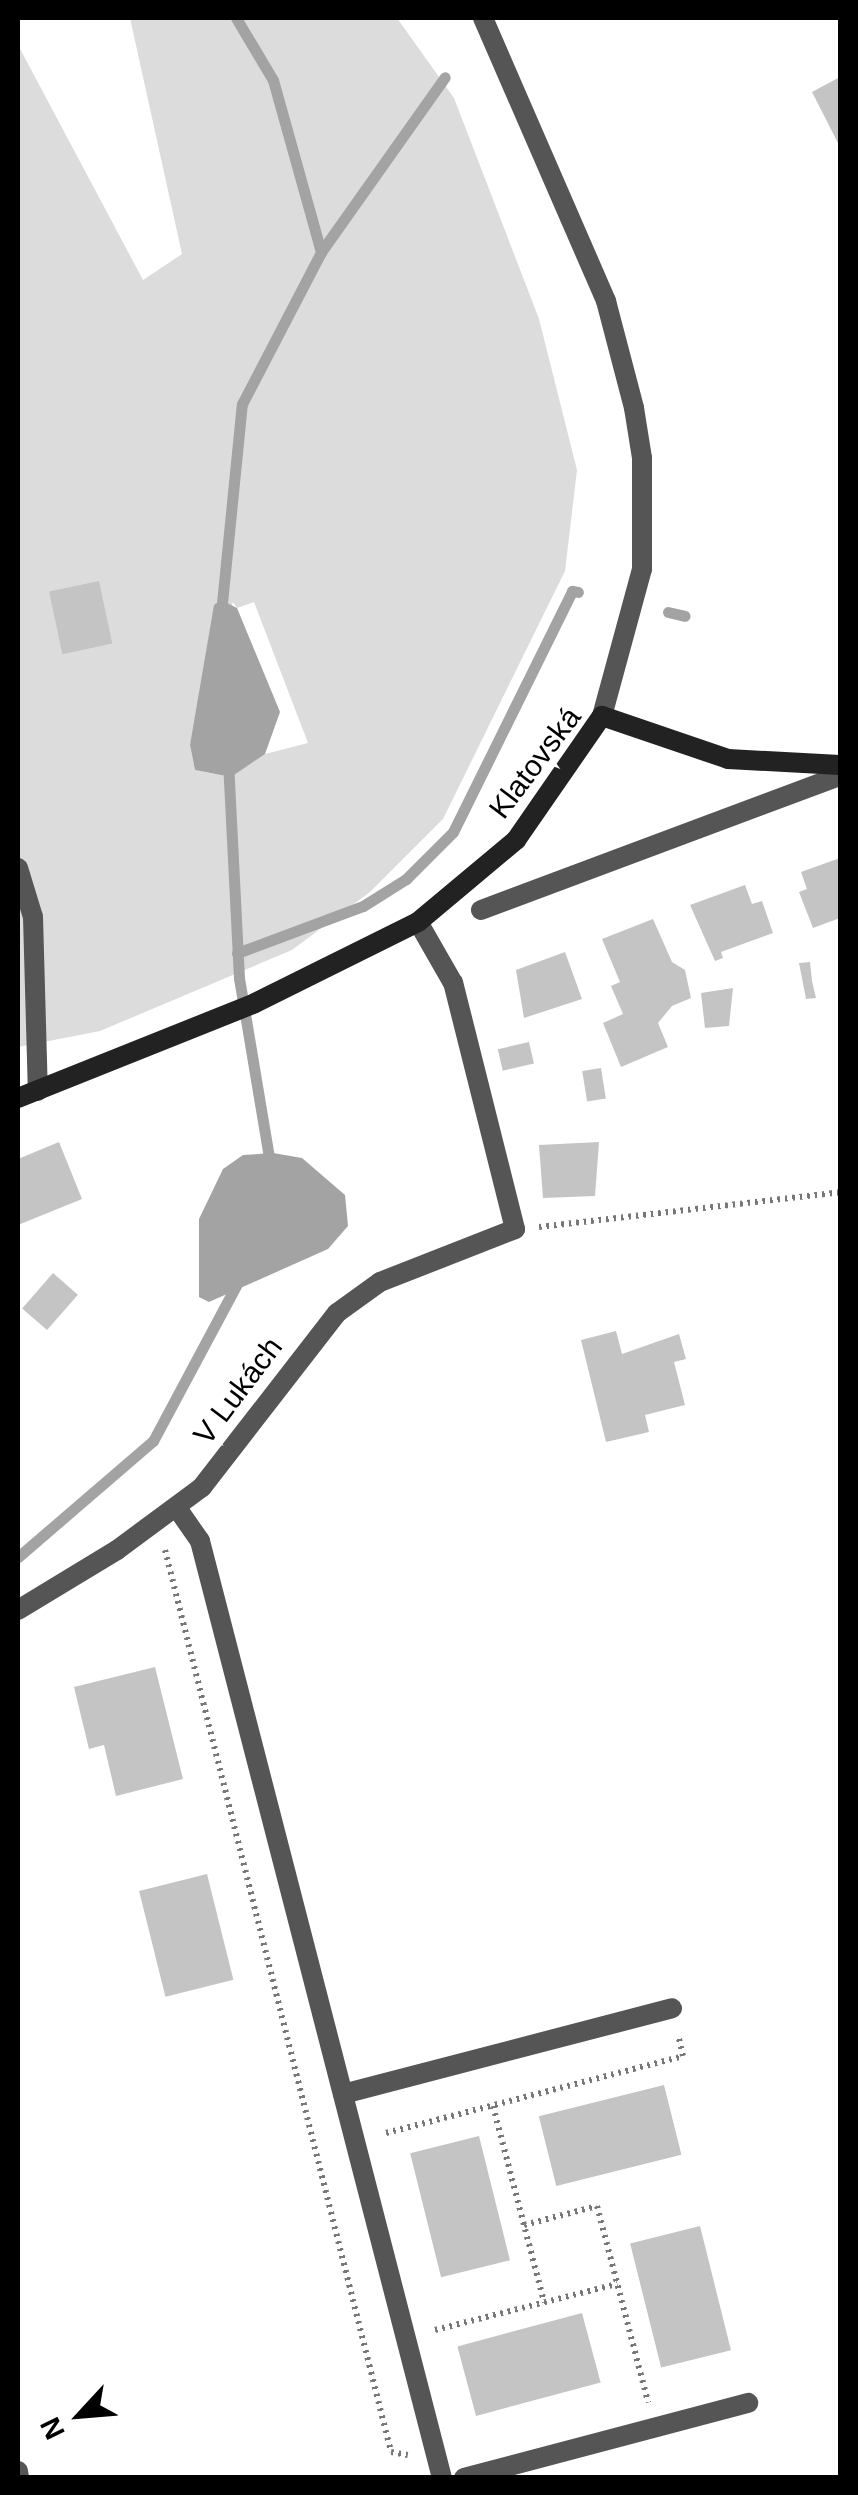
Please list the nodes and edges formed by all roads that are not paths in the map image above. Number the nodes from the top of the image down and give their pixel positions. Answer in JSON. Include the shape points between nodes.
{"nodes":[{"id":1,"x":483,"y":18,"type":"edge"},
{"id":2,"x":602,"y":716,"type":"junction"},
{"id":3,"x":840,"y":764,"type":"edge"},
{"id":4,"x":840,"y":776,"type":"edge"},
{"id":5,"x":18,"y":868,"type":"edge"},
{"id":6,"x":481,"y":910,"type":"dead end"},
{"id":7,"x":418,"y":922,"type":"junction"},
{"id":8,"x":28,"y":1095,"type":"edge"},
{"id":9,"x":176,"y":1508,"type":"junction"},
{"id":10,"x":18,"y":1610,"type":"edge"},
{"id":11,"x":672,"y":2008,"type":"road end"},
{"id":12,"x":343,"y":2094,"type":"junction"},
{"id":13,"x":748,"y":2403,"type":"dead end"},
{"id":14,"x":442,"y":2478,"type":"edge"},
{"id":15,"x":464,"y":2478,"type":"edge"}],
"edges":[{"from":1,"to":2,"type":"street","via":[[599,284],[634,408],[643,478],[642,569]]},
{"from":2,"to":3,"type":"main road","name":"Klatovská","via":[[728,759]]},
{"from":2,"to":7,"type":"main road","name":"Klatovská","via":[[516,840]]},
{"from":4,"to":6,"type":"street"},
{"from":5,"to":8,"type":"street","via":[[33,917]]},
{"from":7,"to":8,"type":"main road","name":"Klatovská","via":[[255,1004]]},
{"from":7,"to":9,"type":"street","name":"V Lukách","via":[[453,983],[515,1229],[380,1282],[337,1313],[242,1440]]},
{"from":9,"to":10,"type":"street","name":"V Lukách"},
{"from":9,"to":12,"type":"street","via":[[200,1541]]},
{"from":11,"to":12,"type":"street"},
{"from":12,"to":14,"type":"street"},
{"from":13,"to":15,"type":"street"}]}
